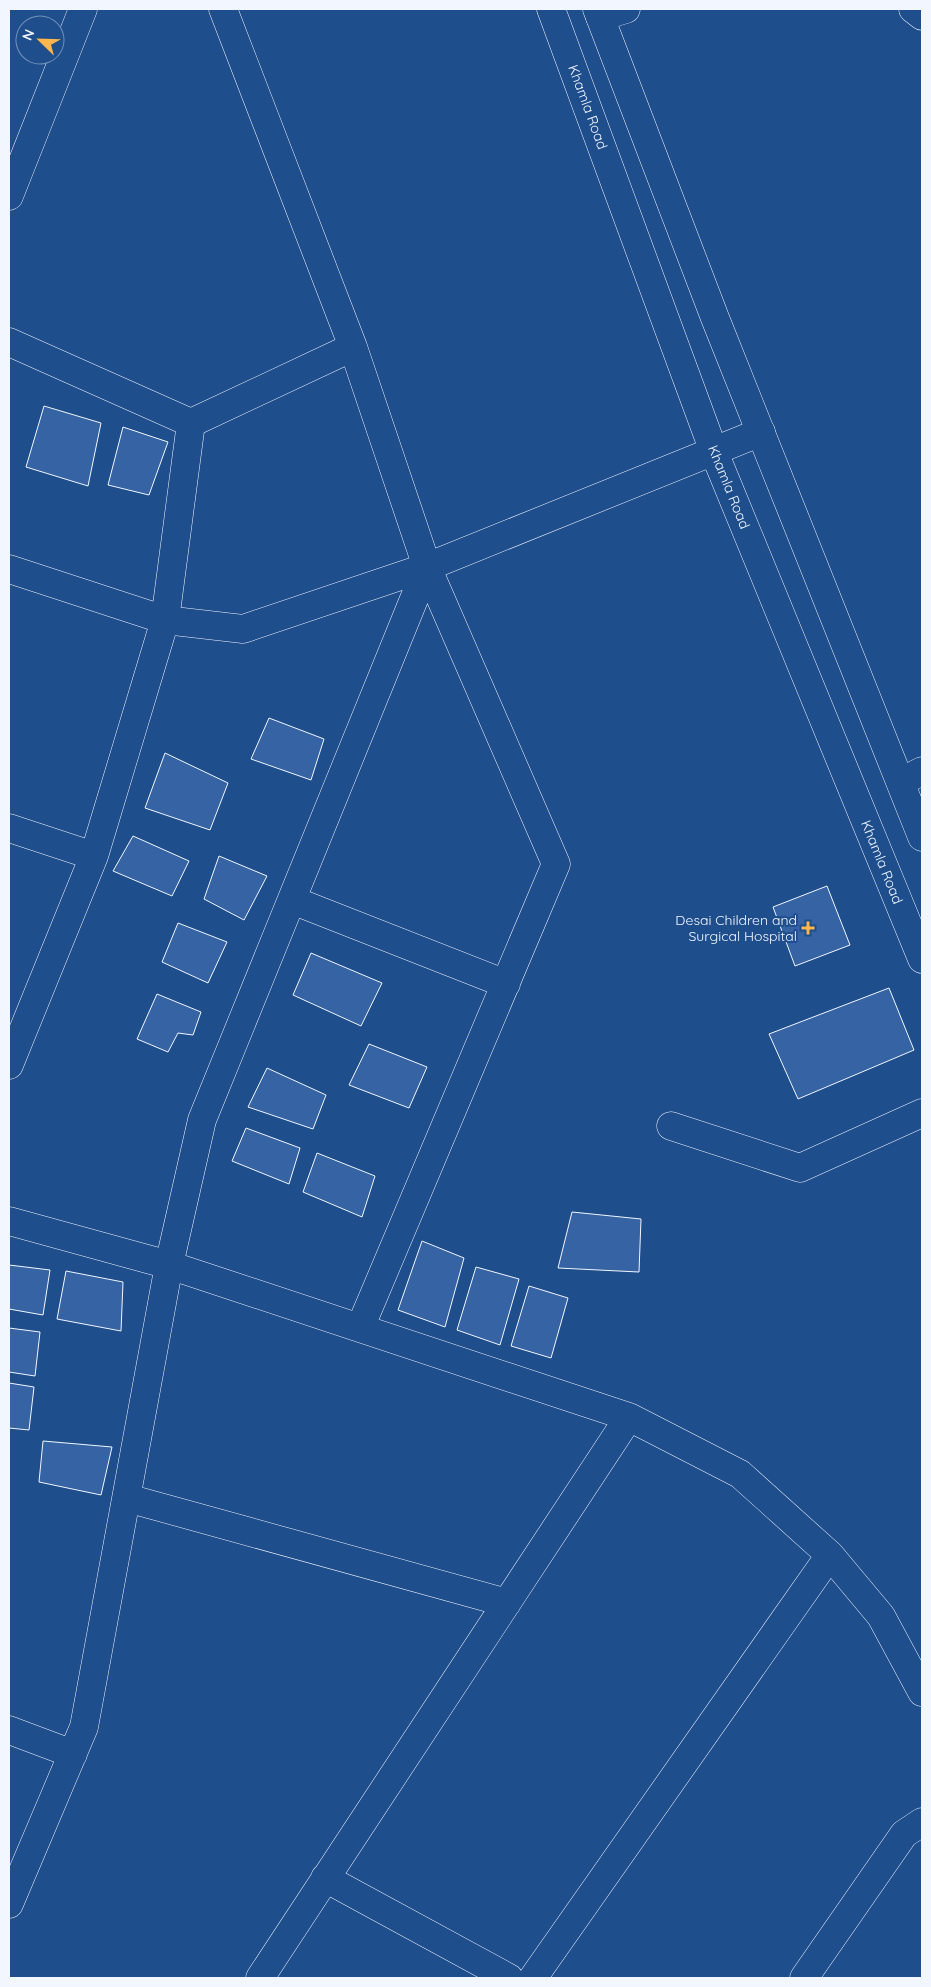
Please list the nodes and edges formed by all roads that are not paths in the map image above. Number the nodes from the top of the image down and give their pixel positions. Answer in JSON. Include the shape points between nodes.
{"nodes":[{"id":1,"x":83,"y":9,"type":"edge"},
{"id":2,"x":223,"y":9,"type":"edge"},
{"id":3,"x":551,"y":9,"type":"edge"},
{"id":4,"x":626,"y":9,"type":"edge"},
{"id":5,"x":913,"y":9,"type":"edge"},
{"id":6,"x":599,"y":13,"type":"edge"},
{"id":7,"x":922,"y":16,"type":"edge"},
{"id":8,"x":9,"y":196,"type":"edge"},
{"id":9,"x":9,"y":342,"type":"edge"},
{"id":10,"x":353,"y":347,"type":"junction"},
{"id":11,"x":191,"y":423,"type":"junction"},
{"id":12,"x":761,"y":432,"type":"junction"},
{"id":13,"x":714,"y":452,"type":"junction"},
{"id":14,"x":428,"y":567,"type":"junction"},
{"id":15,"x":9,"y":569,"type":"edge"},
{"id":16,"x":165,"y":620,"type":"junction"},
{"id":17,"x":911,"y":777,"type":"edge"},
{"id":18,"x":9,"y":828,"type":"edge"},
{"id":19,"x":922,"y":837,"type":"edge"},
{"id":20,"x":94,"y":856,"type":"junction"},
{"id":21,"x":292,"y":900,"type":"junction"},
{"id":22,"x":922,"y":959,"type":"edge"},
{"id":23,"x":506,"y":984,"type":"junction"},
{"id":24,"x":9,"y":1065,"type":"edge"},
{"id":25,"x":922,"y":1112,"type":"edge"},
{"id":26,"x":671,"y":1126,"type":"dead end"},
{"id":27,"x":9,"y":1221,"type":"edge"},
{"id":28,"x":169,"y":1266,"type":"junction"},
{"id":29,"x":360,"y":1328,"type":"junction"},
{"id":30,"x":629,"y":1417,"type":"junction"},
{"id":31,"x":126,"y":1498,"type":"junction"},
{"id":32,"x":830,"y":1556,"type":"junction"},
{"id":33,"x":507,"y":1603,"type":"junction"},
{"id":34,"x":922,"y":1692,"type":"edge"},
{"id":35,"x":9,"y":1730,"type":"edge"},
{"id":36,"x":72,"y":1754,"type":"junction"},
{"id":37,"x":922,"y":1822,"type":"edge"},
{"id":38,"x":326,"y":1878,"type":"junction"},
{"id":39,"x":9,"y":1904,"type":"edge"},
{"id":40,"x":260,"y":1978,"type":"edge"},
{"id":41,"x":509,"y":1978,"type":"edge"},
{"id":42,"x":533,"y":1978,"type":"edge"},
{"id":43,"x":804,"y":1978,"type":"edge"}],
"edges":[{"from":1,"to":8,"type":"street"},
{"from":2,"to":10,"type":"street"},
{"from":3,"to":13,"type":"street","name":"Khamla Road"},
{"from":4,"to":6,"type":"street"},
{"from":5,"to":7,"type":"street"},
{"from":6,"to":12,"type":"street"},
{"from":9,"to":11,"type":"street"},
{"from":10,"to":11,"type":"street"},
{"from":10,"to":14,"type":"street"},
{"from":11,"to":16,"type":"street"},
{"from":12,"to":13,"type":"street"},
{"from":12,"to":17,"type":"street"},
{"from":13,"to":14,"type":"street"},
{"from":13,"to":22,"type":"street","name":"Khamla Road"},
{"from":14,"to":16,"type":"street","via":[[243,629]]},
{"from":14,"to":21,"type":"street"},
{"from":14,"to":23,"type":"street","via":[[556,864]]},
{"from":15,"to":16,"type":"street"},
{"from":16,"to":20,"type":"street"},
{"from":17,"to":19,"type":"street"},
{"from":18,"to":20,"type":"street"},
{"from":20,"to":24,"type":"street"},
{"from":21,"to":23,"type":"street"},
{"from":21,"to":28,"type":"street","via":[[202,1120]]},
{"from":23,"to":29,"type":"street"},
{"from":25,"to":26,"type":"street","via":[[800,1168]]},
{"from":27,"to":28,"type":"street"},
{"from":28,"to":29,"type":"street"},
{"from":28,"to":31,"type":"street"},
{"from":29,"to":30,"type":"street"},
{"from":30,"to":32,"type":"street","via":[[740,1474]]},
{"from":30,"to":33,"type":"street"},
{"from":31,"to":33,"type":"street"},
{"from":31,"to":36,"type":"street","via":[[84,1727]]},
{"from":32,"to":34,"type":"street","via":[[881,1616]]},
{"from":32,"to":42,"type":"street"},
{"from":33,"to":38,"type":"street"},
{"from":35,"to":36,"type":"street"},
{"from":36,"to":39,"type":"street"},
{"from":37,"to":43,"type":"street","via":[[904,1834]]},
{"from":38,"to":40,"type":"street"},
{"from":38,"to":41,"type":"street"}]}
